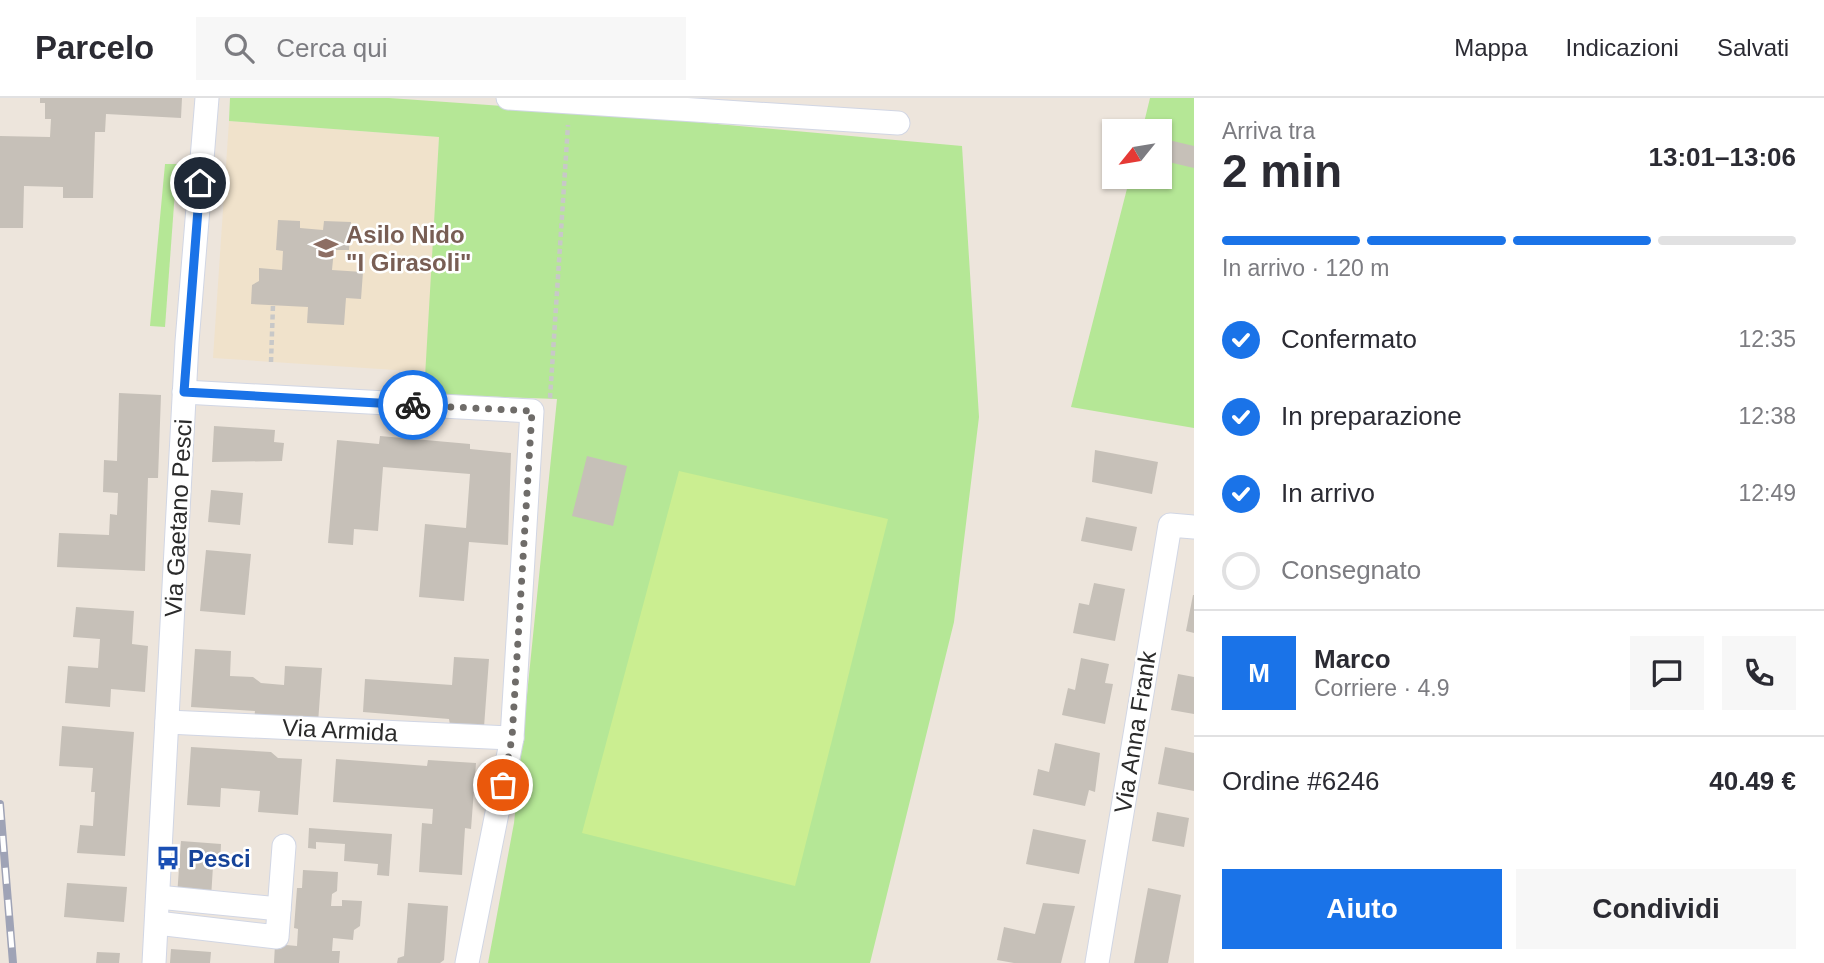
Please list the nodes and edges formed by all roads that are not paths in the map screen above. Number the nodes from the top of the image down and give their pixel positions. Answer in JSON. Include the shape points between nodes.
{"nodes":[{"id":1,"x":207,"y":98,"type":"edge"},
{"id":2,"x":508,"y":98,"type":"edge"},
{"id":3,"x":598,"y":101,"type":"edge"},
{"id":4,"x":898,"y":123,"type":"dead end"},
{"id":5,"x":184,"y":392,"type":"junction"},
{"id":6,"x":1194,"y":527,"type":"edge"},
{"id":7,"x":167,"y":722,"type":"junction"},
{"id":8,"x":512,"y":738,"type":"junction"},
{"id":9,"x":284,"y":846,"type":"dead end"},
{"id":10,"x":158,"y":897,"type":"junction"},
{"id":11,"x":279,"y":909,"type":"junction"},
{"id":12,"x":157,"y":923,"type":"junction"},
{"id":13,"x":155,"y":963,"type":"edge"},
{"id":14,"x":467,"y":963,"type":"edge"},
{"id":15,"x":1097,"y":963,"type":"edge"}],
"edges":[{"from":1,"to":5,"type":"street","name":"Via Gaetano Pesci"},
{"from":2,"to":3,"type":"street"},
{"from":3,"to":4,"type":"street"},
{"from":5,"to":7,"type":"street","name":"Via Gaetano Pesci"},
{"from":5,"to":8,"type":"street","via":[[532,411]]},
{"from":6,"to":15,"type":"street","name":"Via Anna Frank","via":[[1170,525]]},
{"from":7,"to":8,"type":"street","name":"Via Armida"},
{"from":7,"to":10,"type":"street","name":"Via Gaetano Pesci"},
{"from":8,"to":14,"type":"street"},
{"from":9,"to":11,"type":"street"},
{"from":10,"to":11,"type":"street"},
{"from":10,"to":12,"type":"street","name":"Via Gaetano Pesci"},
{"from":11,"to":12,"type":"street","via":[[277,937]]},
{"from":12,"to":13,"type":"street","name":"Via Gaetano Pesci"}]}
